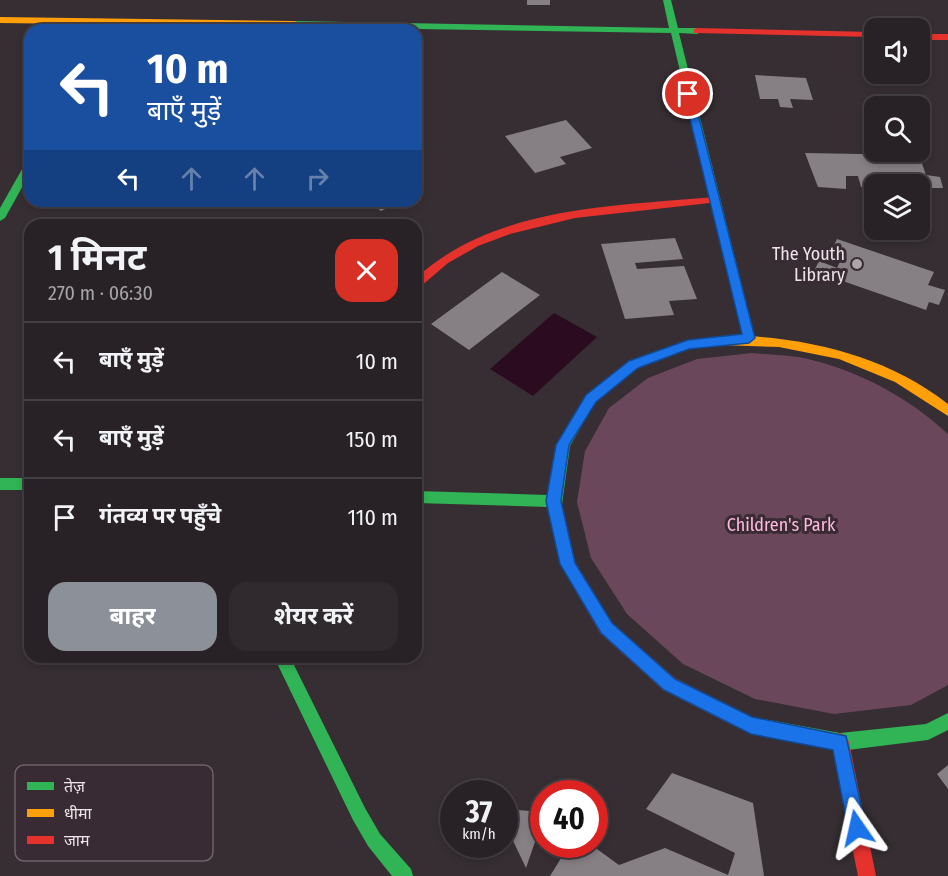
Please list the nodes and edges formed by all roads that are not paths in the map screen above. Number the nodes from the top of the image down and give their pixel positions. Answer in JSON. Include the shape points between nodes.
{"nodes":[{"id":1,"x":667,"y":0,"type":"edge"},
{"id":2,"x":117,"y":7,"type":"dead end"},
{"id":3,"x":0,"y":20,"type":"edge"},
{"id":4,"x":71,"y":24,"type":"edge"},
{"id":5,"x":108,"y":24,"type":"edge"},
{"id":6,"x":422,"y":28,"type":"edge"},
{"id":7,"x":673,"y":30,"type":"junction"},
{"id":8,"x":864,"y":35,"type":"edge"},
{"id":9,"x":930,"y":36,"type":"edge"},
{"id":10,"x":948,"y":37,"type":"edge"},
{"id":11,"x":24,"y":175,"type":"edge"},
{"id":12,"x":715,"y":200,"type":"junction"},
{"id":13,"x":0,"y":218,"type":"edge"},
{"id":14,"x":422,"y":279,"type":"edge"},
{"id":15,"x":749,"y":338,"type":"junction"},
{"id":16,"x":948,"y":411,"type":"edge"},
{"id":17,"x":0,"y":484,"type":"edge"},
{"id":18,"x":24,"y":484,"type":"edge"},
{"id":19,"x":422,"y":497,"type":"edge"},
{"id":20,"x":554,"y":501,"type":"junction"},
{"id":21,"x":285,"y":663,"type":"edge"},
{"id":22,"x":948,"y":721,"type":"edge"},
{"id":23,"x":840,"y":742,"type":"junction"},
{"id":24,"x":404,"y":876,"type":"edge"},
{"id":25,"x":867,"y":876,"type":"edge"}],
"edges":[{"from":1,"to":7,"type":"street"},
{"from":2,"to":5,"type":"street"},
{"from":3,"to":4,"type":"street"},
{"from":6,"to":7,"type":"street"},
{"from":7,"to":8,"type":"street"},
{"from":7,"to":12,"type":"street"},
{"from":9,"to":10,"type":"street"},
{"from":11,"to":13,"type":"street"},
{"from":12,"to":14,"type":"street","via":[[559,219],[519,228],[454,252]]},
{"from":12,"to":15,"type":"street"},
{"from":15,"to":16,"type":"street","via":[[813,345],[877,367]]},
{"from":15,"to":20,"type":"street","via":[[688,344],[634,365],[591,398],[562,445]]},
{"from":17,"to":18,"type":"street"},
{"from":19,"to":20,"type":"street"},
{"from":20,"to":23,"type":"street","via":[[568,564],[606,628],[669,684],[751,725]]},
{"from":21,"to":24,"type":"street","via":[[359,814],[374,840]]},
{"from":22,"to":23,"type":"street","via":[[928,732]]},
{"from":23,"to":25,"type":"street"}]}
